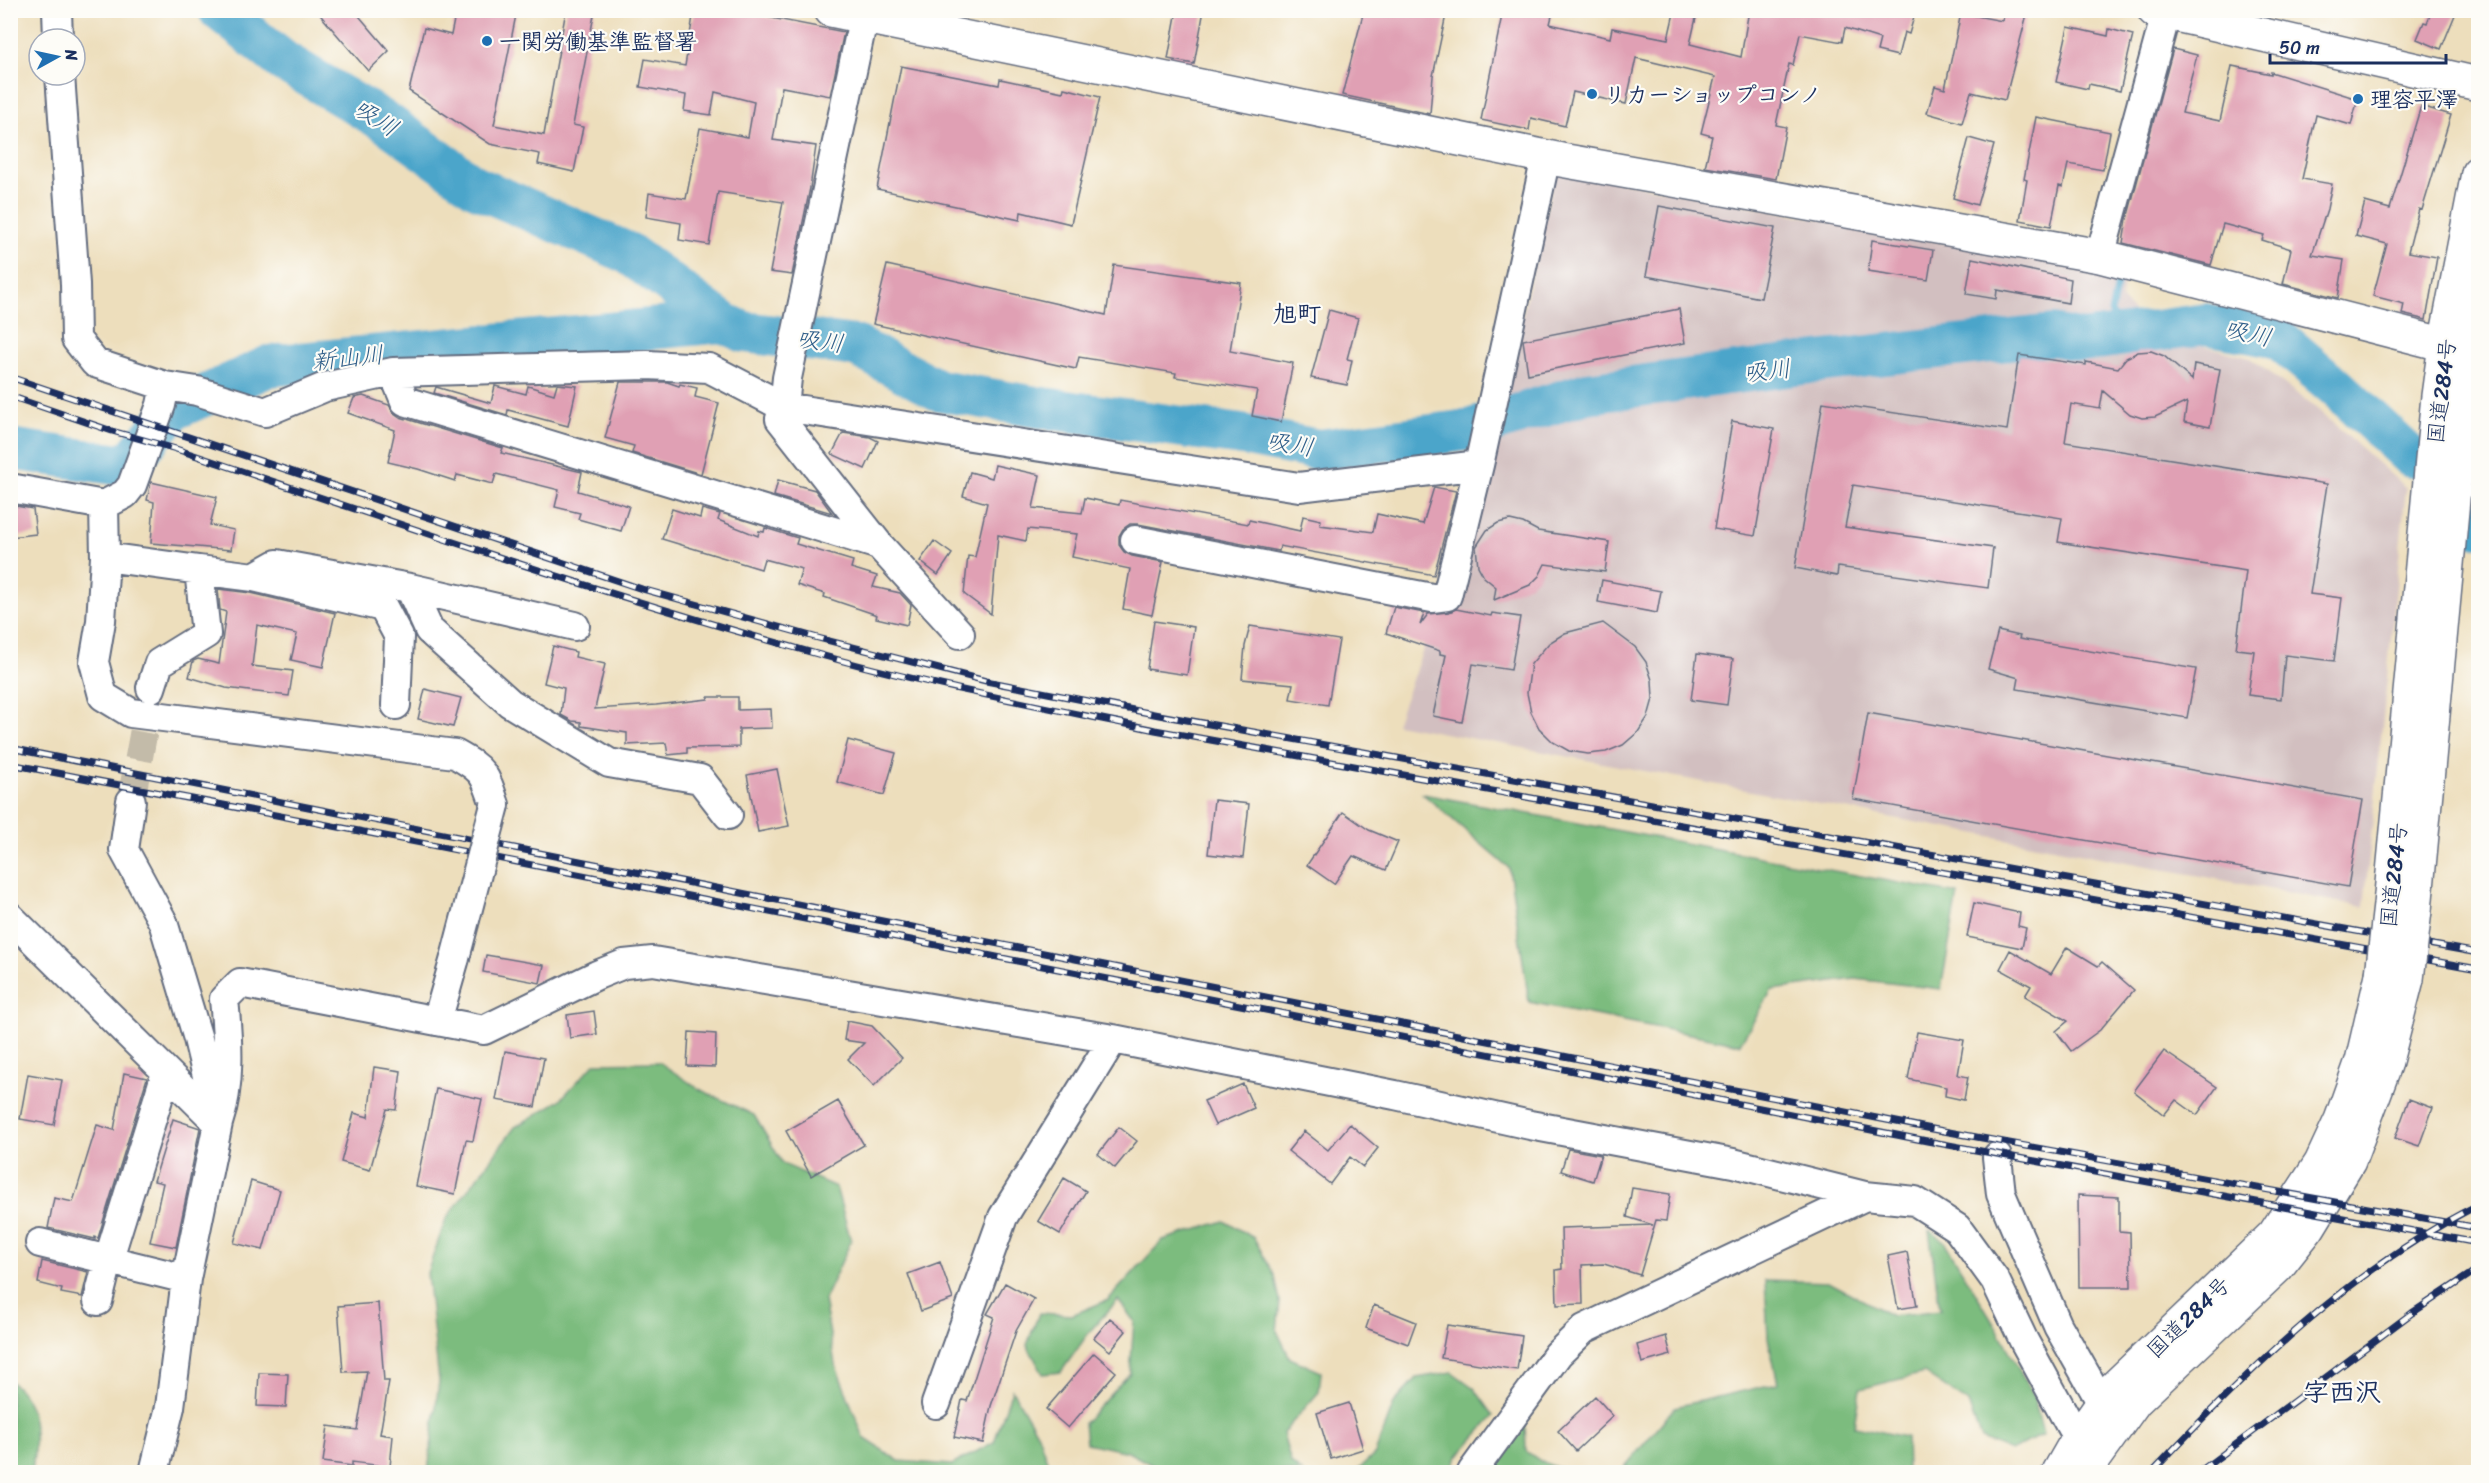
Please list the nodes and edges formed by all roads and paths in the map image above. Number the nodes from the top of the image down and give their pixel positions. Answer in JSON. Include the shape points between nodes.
{"nodes":[{"id":1,"x":57,"y":10,"type":"edge"},
{"id":2,"x":831,"y":10,"type":"edge"},
{"id":3,"x":2160,"y":12,"type":"edge"},
{"id":4,"x":864,"y":14,"type":"edge"},
{"id":5,"x":58,"y":27,"type":"edge"},
{"id":6,"x":2478,"y":84,"type":"edge"},
{"id":7,"x":61,"y":87,"type":"edge"},
{"id":8,"x":1546,"y":157,"type":"junction"},
{"id":9,"x":2478,"y":173,"type":"edge"},
{"id":10,"x":2100,"y":256,"type":"junction"},
{"id":11,"x":2478,"y":303,"type":"edge"},
{"id":12,"x":2464,"y":350,"type":"edge"},
{"id":13,"x":393,"y":372,"type":"junction"},
{"id":14,"x":163,"y":396,"type":"junction"},
{"id":15,"x":784,"y":407,"type":"junction"},
{"id":16,"x":1481,"y":457,"type":"junction"},
{"id":17,"x":2468,"y":461,"type":"edge"},
{"id":18,"x":10,"y":488,"type":"edge"},
{"id":19,"x":104,"y":506,"type":"junction"},
{"id":20,"x":1135,"y":540,"type":"dead end"},
{"id":21,"x":879,"y":545,"type":"junction"},
{"id":22,"x":105,"y":557,"type":"junction"},
{"id":23,"x":199,"y":570,"type":"junction"},
{"id":24,"x":254,"y":577,"type":"junction"},
{"id":25,"x":410,"y":588,"type":"junction"},
{"id":26,"x":575,"y":626,"type":"dead end"},
{"id":27,"x":960,"y":634,"type":"dead end"},
{"id":28,"x":151,"y":688,"type":"tunnel mouth"},
{"id":29,"x":396,"y":705,"type":"dead end"},
{"id":30,"x":131,"y":801,"type":"tunnel mouth"},
{"id":31,"x":728,"y":815,"type":"dead end"},
{"id":32,"x":2402,"y":908,"type":"junction"},
{"id":33,"x":10,"y":917,"type":"edge"},
{"id":34,"x":437,"y":1021,"type":"junction"},
{"id":35,"x":1113,"y":1040,"type":"junction"},
{"id":36,"x":166,"y":1073,"type":"junction"},
{"id":37,"x":218,"y":1123,"type":"junction"},
{"id":38,"x":1997,"y":1158,"type":"dead end"},
{"id":39,"x":1865,"y":1196,"type":"junction"},
{"id":40,"x":40,"y":1243,"type":"dead end"},
{"id":41,"x":108,"y":1261,"type":"junction"},
{"id":42,"x":186,"y":1279,"type":"junction"},
{"id":43,"x":98,"y":1301,"type":"dead end"},
{"id":44,"x":936,"y":1404,"type":"dead end"},
{"id":45,"x":2109,"y":1416,"type":"junction"},
{"id":46,"x":2085,"y":1456,"type":"edge"},
{"id":47,"x":154,"y":1473,"type":"edge"},
{"id":48,"x":1472,"y":1473,"type":"edge"},
{"id":49,"x":2059,"y":1473,"type":"edge"}],
"edges":[{"from":1,"to":5,"type":"street"},
{"from":2,"to":4,"type":"main road"},
{"from":3,"to":6,"type":"main road"},
{"from":3,"to":10,"type":"street"},
{"from":4,"to":8,"type":"main road"},
{"from":4,"to":15,"type":"street"},
{"from":7,"to":14,"type":"street","via":[[76,339],[95,363]]},
{"from":8,"to":10,"type":"main road"},
{"from":8,"to":16,"type":"street"},
{"from":9,"to":12,"type":"main road","name":"国道284号"},
{"from":10,"to":12,"type":"main road"},
{"from":11,"to":12,"type":"main road","name":"国道284号"},
{"from":12,"to":17,"type":"main road","name":"国道284号"},
{"from":12,"to":32,"type":"main road","name":"国道284号","via":[[2438,396]]},
{"from":13,"to":14,"type":"street","via":[[325,387],[265,412],[197,391]]},
{"from":13,"to":15,"type":"street","via":[[646,365],[709,368]]},
{"from":13,"to":21,"type":"street","via":[[405,401]]},
{"from":14,"to":19,"type":"street","via":[[138,471],[125,494]]},
{"from":15,"to":16,"type":"street","via":[[1299,487]]},
{"from":15,"to":21,"type":"street","via":[[780,419]]},
{"from":16,"to":20,"type":"street","via":[[1447,596],[1432,598]]},
{"from":17,"to":32,"type":"main road","name":"国道284号"},
{"from":18,"to":19,"type":"street"},
{"from":19,"to":22,"type":"street"},
{"from":21,"to":27,"type":"street"},
{"from":22,"to":23,"type":"street"},
{"from":22,"to":34,"type":"street","bridge":true,"via":[[94,662],[103,696],[131,713],[455,754],[477,766],[488,782],[495,805]]},
{"from":23,"to":24,"type":"street"},
{"from":23,"to":28,"type":"street","via":[[206,634],[159,663]]},
{"from":24,"to":25,"type":"street","via":[[277,564]]},
{"from":24,"to":29,"type":"street","via":[[383,608],[399,637]]},
{"from":25,"to":26,"type":"street"},
{"from":25,"to":31,"type":"street","via":[[429,630],[510,703],[609,763],[700,780]]},
{"from":30,"to":37,"type":"street","via":[[124,850],[164,922]]},
{"from":32,"to":45,"type":"main road","name":"国道284号","bridge":true,"via":[[2385,1065],[2349,1161],[2308,1228],[2277,1267],[2135,1401]]},
{"from":33,"to":36,"type":"street"},
{"from":34,"to":35,"type":"street","via":[[484,1030],[597,975],[624,964],[653,961]]},
{"from":34,"to":37,"type":"street","via":[[240,983],[224,999],[225,1102]]},
{"from":35,"to":39,"type":"street","via":[[1733,1163]]},
{"from":35,"to":44,"type":"street","via":[[1003,1217]]},
{"from":36,"to":37,"type":"street"},
{"from":36,"to":41,"type":"street"},
{"from":37,"to":42,"type":"street"},
{"from":38,"to":45,"type":"street","via":[[2001,1194],[2058,1326]]},
{"from":39,"to":46,"type":"street","via":[[1915,1201],[1957,1228],[1995,1281]]},
{"from":39,"to":48,"type":"street","via":[[1584,1329],[1558,1354]]},
{"from":40,"to":41,"type":"street"},
{"from":41,"to":42,"type":"street"},
{"from":41,"to":43,"type":"street"},
{"from":42,"to":47,"type":"street","via":[[170,1407]]},
{"from":45,"to":46,"type":"main road","name":"国道284号"},
{"from":46,"to":49,"type":"main road","name":"国道284号"}]}
